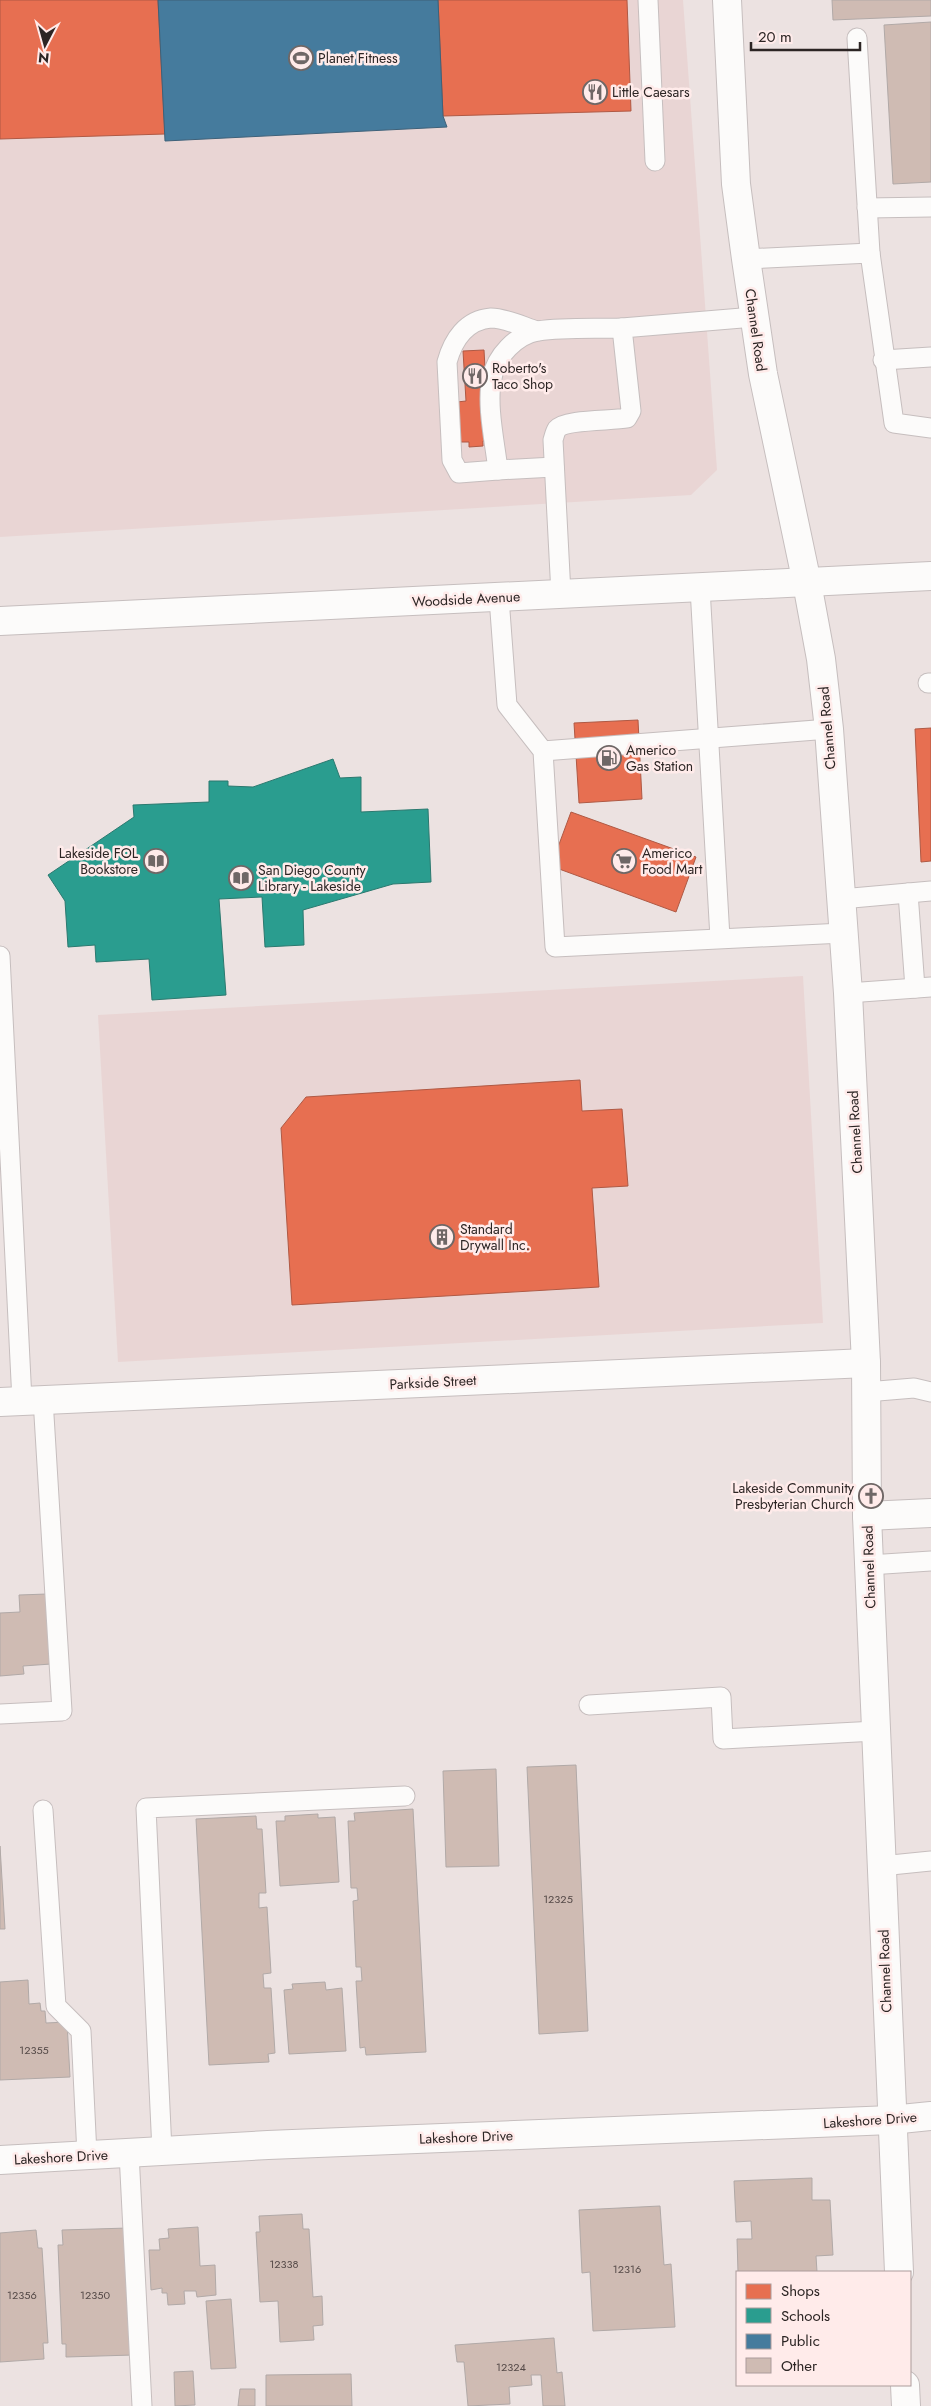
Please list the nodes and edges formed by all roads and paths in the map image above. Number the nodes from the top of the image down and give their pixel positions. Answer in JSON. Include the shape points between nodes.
{"nodes":[{"id":1,"x":648,"y":0,"type":"edge"},
{"id":2,"x":727,"y":0,"type":"edge"},
{"id":3,"x":857,"y":38,"type":"dead end"},
{"id":4,"x":655,"y":160,"type":"dead end"},
{"id":5,"x":931,"y":206,"type":"edge"},
{"id":6,"x":867,"y":208,"type":"junction"},
{"id":7,"x":870,"y":253,"type":"junction"},
{"id":8,"x":746,"y":258,"type":"junction"},
{"id":9,"x":754,"y":317,"type":"junction"},
{"id":10,"x":622,"y":328,"type":"junction"},
{"id":11,"x":537,"y":331,"type":"junction"},
{"id":12,"x":931,"y":357,"type":"edge"},
{"id":13,"x":883,"y":360,"type":"junction"},
{"id":14,"x":931,"y":428,"type":"edge"},
{"id":15,"x":554,"y":467,"type":"junction"},
{"id":16,"x":498,"y":470,"type":"junction"},
{"id":17,"x":931,"y":576,"type":"edge"},
{"id":18,"x":807,"y":583,"type":"junction"},
{"id":19,"x":700,"y":588,"type":"junction"},
{"id":20,"x":561,"y":594,"type":"junction"},
{"id":21,"x":499,"y":598,"type":"junction"},
{"id":22,"x":0,"y":621,"type":"edge"},
{"id":23,"x":829,"y":729,"type":"junction"},
{"id":24,"x":708,"y":738,"type":"junction"},
{"id":25,"x":543,"y":751,"type":"junction"},
{"id":26,"x":931,"y":892,"type":"edge"},
{"id":27,"x":908,"y":893,"type":"junction"},
{"id":28,"x":841,"y":898,"type":"junction"},
{"id":29,"x":843,"y":933,"type":"junction"},
{"id":30,"x":720,"y":938,"type":"junction"},
{"id":31,"x":0,"y":956,"type":"edge"},
{"id":32,"x":923,"y":987,"type":"edge"},
{"id":33,"x":848,"y":993,"type":"junction"},
{"id":34,"x":866,"y":1363,"type":"junction"},
{"id":35,"x":866,"y":1392,"type":"junction"},
{"id":36,"x":931,"y":1392,"type":"edge"},
{"id":37,"x":22,"y":1401,"type":"edge"},
{"id":38,"x":931,"y":1513,"type":"edge"},
{"id":39,"x":867,"y":1516,"type":"junction"},
{"id":40,"x":931,"y":1560,"type":"edge"},
{"id":41,"x":869,"y":1565,"type":"junction"},
{"id":42,"x":588,"y":1705,"type":"dead end"},
{"id":43,"x":0,"y":1714,"type":"edge"},
{"id":44,"x":876,"y":1730,"type":"junction"},
{"id":45,"x":406,"y":1796,"type":"dead end"},
{"id":46,"x":43,"y":1810,"type":"dead end"},
{"id":47,"x":931,"y":1862,"type":"edge"},
{"id":48,"x":881,"y":1866,"type":"junction"},
{"id":49,"x":931,"y":2116,"type":"edge"},
{"id":50,"x":891,"y":2120,"type":"junction"},
{"id":51,"x":162,"y":2151,"type":"junction"},
{"id":52,"x":129,"y":2153,"type":"junction"},
{"id":53,"x":87,"y":2155,"type":"junction"},
{"id":54,"x":0,"y":2160,"type":"edge"},
{"id":55,"x":899,"y":2271,"type":"edge"},
{"id":56,"x":905,"y":2386,"type":"edge"},
{"id":57,"x":142,"y":2406,"type":"edge"},
{"id":58,"x":906,"y":2406,"type":"edge"}],
"edges":[{"from":1,"to":4,"type":"lane"},
{"from":2,"to":8,"type":"main road","name":"Channel Road","via":[[736,184]]},
{"from":3,"to":6,"type":"lane"},
{"from":5,"to":6,"type":"lane"},
{"from":6,"to":7,"type":"lane"},
{"from":7,"to":8,"type":"lane"},
{"from":7,"to":13,"type":"lane"},
{"from":8,"to":9,"type":"main road","name":"Channel Road"},
{"from":9,"to":10,"type":"lane"},
{"from":9,"to":18,"type":"main road","name":"Channel Road"},
{"from":10,"to":11,"type":"lane"},
{"from":10,"to":15,"type":"lane","via":[[631,411],[627,418],[566,423],[557,428],[552,440]]},
{"from":11,"to":16,"type":"lane","via":[[520,337],[509,347],[497,363],[492,378],[491,402]]},
{"from":11,"to":16,"type":"lane","via":[[493,318],[476,322],[461,332],[451,346],[447,362],[455,468],[459,473]]},
{"from":12,"to":13,"type":"lane"},
{"from":13,"to":14,"type":"lane","via":[[894,423]]},
{"from":15,"to":16,"type":"lane"},
{"from":15,"to":20,"type":"lane"},
{"from":17,"to":18,"type":"main road","name":"Woodside Avenue"},
{"from":18,"to":19,"type":"main road","name":"Woodside Avenue"},
{"from":18,"to":23,"type":"main road","name":"Channel Road","via":[[821,659]]},
{"from":19,"to":20,"type":"main road","name":"Woodside Avenue"},
{"from":19,"to":24,"type":"lane"},
{"from":20,"to":21,"type":"main road","name":"Woodside Avenue"},
{"from":21,"to":22,"type":"main road","name":"Woodside Avenue"},
{"from":21,"to":25,"type":"lane","via":[[507,705]]},
{"from":23,"to":24,"type":"lane"},
{"from":23,"to":28,"type":"main road","name":"Channel Road"},
{"from":24,"to":25,"type":"lane"},
{"from":24,"to":30,"type":"lane"},
{"from":25,"to":30,"type":"lane","via":[[555,947]]},
{"from":26,"to":27,"type":"lane"},
{"from":27,"to":28,"type":"lane"},
{"from":27,"to":32,"type":"lane"},
{"from":28,"to":29,"type":"main road","name":"Channel Road"},
{"from":29,"to":30,"type":"lane"},
{"from":29,"to":33,"type":"main road","name":"Channel Road"},
{"from":31,"to":37,"type":"lane"},
{"from":32,"to":33,"type":"lane"},
{"from":33,"to":34,"type":"main road","name":"Channel Road"},
{"from":34,"to":35,"type":"main road","name":"Channel Road"},
{"from":34,"to":37,"type":"main road","name":"Parkside Street"},
{"from":35,"to":36,"type":"lane","via":[[914,1388]]},
{"from":35,"to":39,"type":"main road","name":"Channel Road"},
{"from":37,"to":43,"type":"lane","via":[[62,1711]]},
{"from":38,"to":39,"type":"main road"},
{"from":39,"to":41,"type":"main road","name":"Channel Road"},
{"from":40,"to":41,"type":"lane"},
{"from":41,"to":44,"type":"main road","name":"Channel Road"},
{"from":42,"to":44,"type":"lane","via":[[721,1697],[723,1739]]},
{"from":44,"to":48,"type":"main road","name":"Channel Road"},
{"from":45,"to":51,"type":"lane","via":[[146,1808]]},
{"from":46,"to":53,"type":"lane","via":[[56,2006],[81,2031]]},
{"from":47,"to":48,"type":"lane"},
{"from":48,"to":50,"type":"main road","name":"Channel Road"},
{"from":49,"to":50,"type":"main road","name":"Lakeshore Drive"},
{"from":50,"to":51,"type":"main road","name":"Lakeshore Drive"},
{"from":50,"to":55,"type":"main road","name":"Channel Road"},
{"from":51,"to":52,"type":"main road","name":"Lakeshore Drive"},
{"from":52,"to":53,"type":"main road","name":"Lakeshore Drive"},
{"from":52,"to":57,"type":"lane"},
{"from":53,"to":54,"type":"main road","name":"Lakeshore Drive"},
{"from":56,"to":58,"type":"main road"}]}
